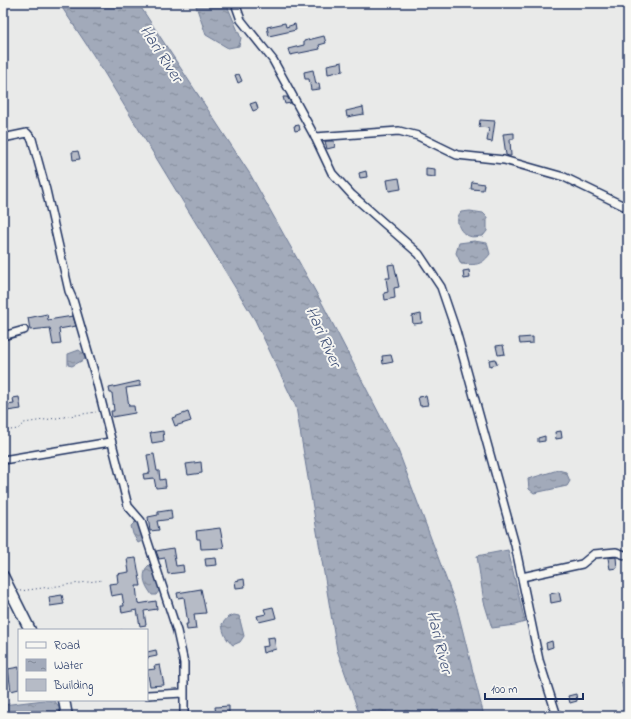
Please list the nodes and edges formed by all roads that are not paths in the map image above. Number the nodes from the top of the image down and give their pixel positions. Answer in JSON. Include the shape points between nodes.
{"nodes":[{"id":1,"x":235,"y":3,"type":"edge"},
{"id":2,"x":315,"y":137,"type":"junction"},
{"id":3,"x":3,"y":138,"type":"edge"},
{"id":4,"x":628,"y":208,"type":"edge"},
{"id":5,"x":24,"y":330,"type":"dead end"},
{"id":6,"x":3,"y":336,"type":"edge"},
{"id":7,"x":110,"y":442,"type":"junction"},
{"id":8,"x":3,"y":460,"type":"edge"},
{"id":9,"x":628,"y":556,"type":"edge"},
{"id":10,"x":3,"y":576,"type":"edge"},
{"id":11,"x":522,"y":577,"type":"junction"},
{"id":12,"x":30,"y":629,"type":"edge"},
{"id":13,"x":183,"y":693,"type":"junction"},
{"id":14,"x":148,"y":695,"type":"edge"},
{"id":15,"x":64,"y":701,"type":"edge"},
{"id":16,"x":67,"y":716,"type":"edge"},
{"id":17,"x":184,"y":716,"type":"edge"},
{"id":18,"x":557,"y":716,"type":"edge"}],
"edges":[{"from":1,"to":2,"type":"street","via":[[241,20],[273,60]]},
{"from":2,"to":4,"type":"street","via":[[399,131],[418,136],[457,155],[504,160],[564,177]]},
{"from":2,"to":11,"type":"street","via":[[332,173],[352,195],[419,254],[441,287],[456,331]]},
{"from":3,"to":7,"type":"street","via":[[27,133],[32,139],[69,291],[83,332]]},
{"from":5,"to":6,"type":"street"},
{"from":7,"to":8,"type":"street"},
{"from":7,"to":13,"type":"street","via":[[128,506],[141,521],[177,631],[184,663]]},
{"from":9,"to":11,"type":"street","via":[[616,552],[594,554],[582,564]]},
{"from":10,"to":12,"type":"main road"},
{"from":11,"to":18,"type":"street","via":[[539,660]]},
{"from":13,"to":14,"type":"street"},
{"from":13,"to":17,"type":"street"},
{"from":15,"to":16,"type":"main road"}]}
